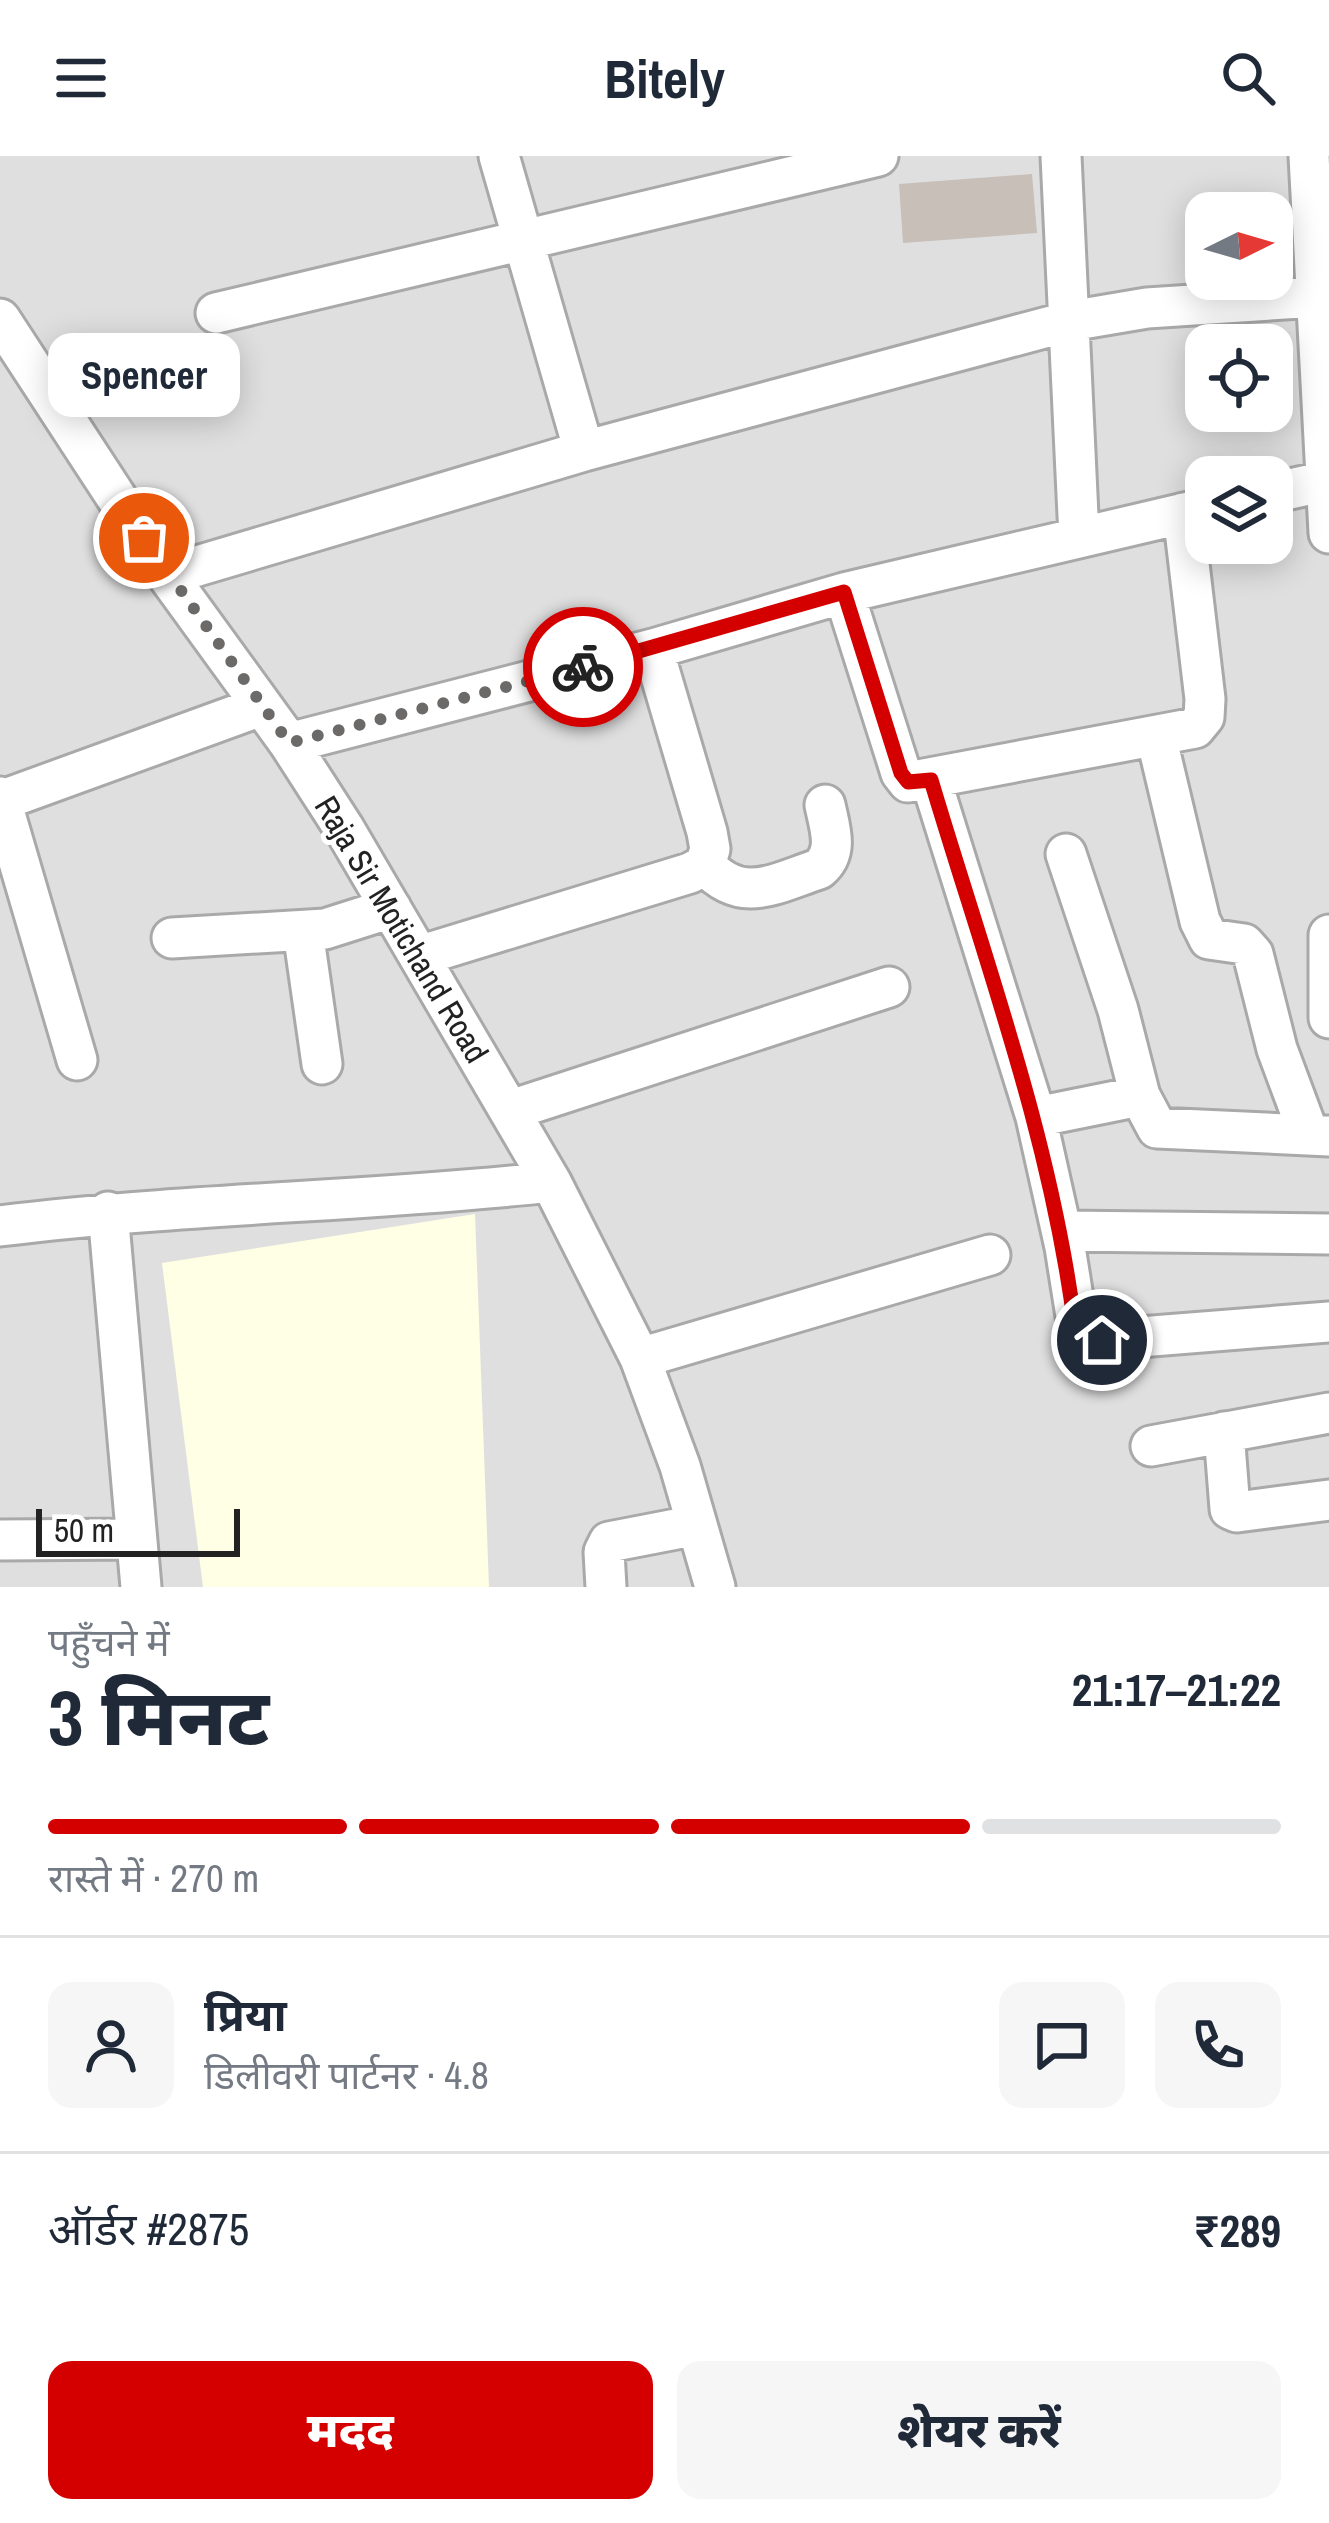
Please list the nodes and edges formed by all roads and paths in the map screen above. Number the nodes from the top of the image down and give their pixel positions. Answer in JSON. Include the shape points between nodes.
{"nodes":[{"id":1,"x":499,"y":156,"type":"edge"},
{"id":2,"x":878,"y":156,"type":"edge"},
{"id":3,"x":1061,"y":156,"type":"edge"},
{"id":4,"x":1309,"y":156,"type":"edge"},
{"id":5,"x":745,"y":170,"type":"edge"},
{"id":6,"x":525,"y":242,"type":"junction"},
{"id":7,"x":1321,"y":310,"type":"edge"},
{"id":8,"x":216,"y":313,"type":"dead end"},
{"id":9,"x":0,"y":319,"type":"edge"},
{"id":10,"x":1070,"y":321,"type":"junction"},
{"id":11,"x":584,"y":452,"type":"junction"},
{"id":12,"x":1326,"y":481,"type":"junction"},
{"id":13,"x":1293,"y":488,"type":"edge"},
{"id":14,"x":1185,"y":512,"type":"edge"},
{"id":15,"x":1329,"y":533,"type":"edge"},
{"id":16,"x":1079,"y":537,"type":"junction"},
{"id":17,"x":1197,"y":564,"type":"edge"},
{"id":18,"x":167,"y":575,"type":"junction"},
{"id":19,"x":844,"y":592,"type":"junction"},
{"id":20,"x":653,"y":649,"type":"junction"},
{"id":21,"x":261,"y":706,"type":"junction"},
{"id":22,"x":1156,"y":736,"type":"junction"},
{"id":23,"x":289,"y":743,"type":"junction"},
{"id":24,"x":931,"y":780,"type":"junction"},
{"id":25,"x":0,"y":800,"type":"edge"},
{"id":26,"x":825,"y":805,"type":"dead end"},
{"id":27,"x":1066,"y":854,"type":"dead end"},
{"id":28,"x":705,"y":865,"type":"junction"},
{"id":29,"x":391,"y":908,"type":"junction"},
{"id":30,"x":303,"y":931,"type":"junction"},
{"id":31,"x":1329,"y":935,"type":"edge"},
{"id":32,"x":172,"y":938,"type":"dead end"},
{"id":33,"x":418,"y":956,"type":"junction"},
{"id":34,"x":889,"y":986,"type":"dead end"},
{"id":35,"x":1329,"y":1018,"type":"edge"},
{"id":36,"x":77,"y":1060,"type":"dead end"},
{"id":37,"x":322,"y":1064,"type":"dead end"},
{"id":38,"x":1140,"y":1096,"type":"junction"},
{"id":39,"x":511,"y":1110,"type":"junction"},
{"id":40,"x":1036,"y":1118,"type":"junction"},
{"id":41,"x":1319,"y":1136,"type":"edge"},
{"id":42,"x":551,"y":1182,"type":"junction"},
{"id":43,"x":108,"y":1212,"type":"junction"},
{"id":44,"x":0,"y":1226,"type":"edge"},
{"id":45,"x":1062,"y":1231,"type":"junction"},
{"id":46,"x":1329,"y":1234,"type":"edge"},
{"id":47,"x":990,"y":1255,"type":"dead end"},
{"id":48,"x":1329,"y":1322,"type":"edge"},
{"id":49,"x":640,"y":1358,"type":"junction"},
{"id":50,"x":1329,"y":1413,"type":"edge"},
{"id":51,"x":1224,"y":1432,"type":"junction"},
{"id":52,"x":1151,"y":1446,"type":"dead end"},
{"id":53,"x":1329,"y":1500,"type":"edge"},
{"id":54,"x":697,"y":1525,"type":"junction"},
{"id":55,"x":136,"y":1539,"type":"junction"},
{"id":56,"x":0,"y":1540,"type":"edge"},
{"id":57,"x":141,"y":1587,"type":"edge"},
{"id":58,"x":606,"y":1587,"type":"edge"},
{"id":59,"x":715,"y":1587,"type":"edge"}],
"edges":[{"from":1,"to":6,"type":"street"},
{"from":2,"to":5,"type":"street"},
{"from":3,"to":10,"type":"street"},
{"from":4,"to":7,"type":"street"},
{"from":5,"to":6,"type":"street"},
{"from":6,"to":8,"type":"street"},
{"from":6,"to":11,"type":"street"},
{"from":7,"to":10,"type":"street","via":[[1147,308]]},
{"from":7,"to":12,"type":"street"},
{"from":9,"to":18,"type":"street","name":"Raja Sir Motichand Road"},
{"from":10,"to":11,"type":"street"},
{"from":10,"to":16,"type":"street"},
{"from":11,"to":18,"type":"street"},
{"from":12,"to":13,"type":"street"},
{"from":12,"to":15,"type":"street"},
{"from":14,"to":16,"type":"street"},
{"from":16,"to":19,"type":"street"},
{"from":17,"to":22,"type":"street","via":[[1204,717],[1195,728]]},
{"from":18,"to":21,"type":"street","name":"Raja Sir Motichand Road"},
{"from":19,"to":20,"type":"street"},
{"from":19,"to":24,"type":"street","via":[[901,773],[908,782]]},
{"from":20,"to":23,"type":"street"},
{"from":20,"to":28,"type":"street","via":[[707,832]]},
{"from":21,"to":23,"type":"street","name":"Raja Sir Motichand Road"},
{"from":21,"to":25,"type":"street"},
{"from":22,"to":24,"type":"street"},
{"from":22,"to":41,"type":"street","via":[[1200,921],[1209,939],[1244,944],[1253,954],[1277,1049]]},
{"from":23,"to":29,"type":"street","name":"Raja Sir Motichand Road"},
{"from":24,"to":40,"type":"street"},
{"from":25,"to":36,"type":"street"},
{"from":26,"to":28,"type":"street","via":[[832,850],[819,869],[748,890],[721,883]]},
{"from":27,"to":38,"type":"street"},
{"from":28,"to":33,"type":"street"},
{"from":29,"to":30,"type":"street"},
{"from":29,"to":33,"type":"street","name":"Raja Sir Motichand Road"},
{"from":30,"to":32,"type":"street"},
{"from":30,"to":37,"type":"street"},
{"from":31,"to":35,"type":"street"},
{"from":33,"to":39,"type":"street","name":"Raja Sir Motichand Road"},
{"from":34,"to":39,"type":"street"},
{"from":38,"to":40,"type":"street"},
{"from":38,"to":41,"type":"street","via":[[1157,1128]]},
{"from":39,"to":42,"type":"street","name":"Raja Sir Motichand Road"},
{"from":40,"to":45,"type":"street"},
{"from":42,"to":43,"type":"street"},
{"from":42,"to":49,"type":"street","name":"Raja Sir Motichand Road"},
{"from":43,"to":44,"type":"street"},
{"from":43,"to":55,"type":"street"},
{"from":45,"to":46,"type":"street"},
{"from":45,"to":48,"type":"street","via":[[1075,1327],[1087,1339]]},
{"from":47,"to":49,"type":"street"},
{"from":49,"to":54,"type":"street","name":"Raja Sir Motichand Road"},
{"from":50,"to":51,"type":"street"},
{"from":51,"to":52,"type":"street"},
{"from":51,"to":53,"type":"street","via":[[1230,1509]]},
{"from":54,"to":58,"type":"street","via":[[609,1542]]},
{"from":54,"to":59,"type":"street","name":"Raja Sir Motichand Road"},
{"from":55,"to":56,"type":"street"},
{"from":55,"to":57,"type":"street"}]}
